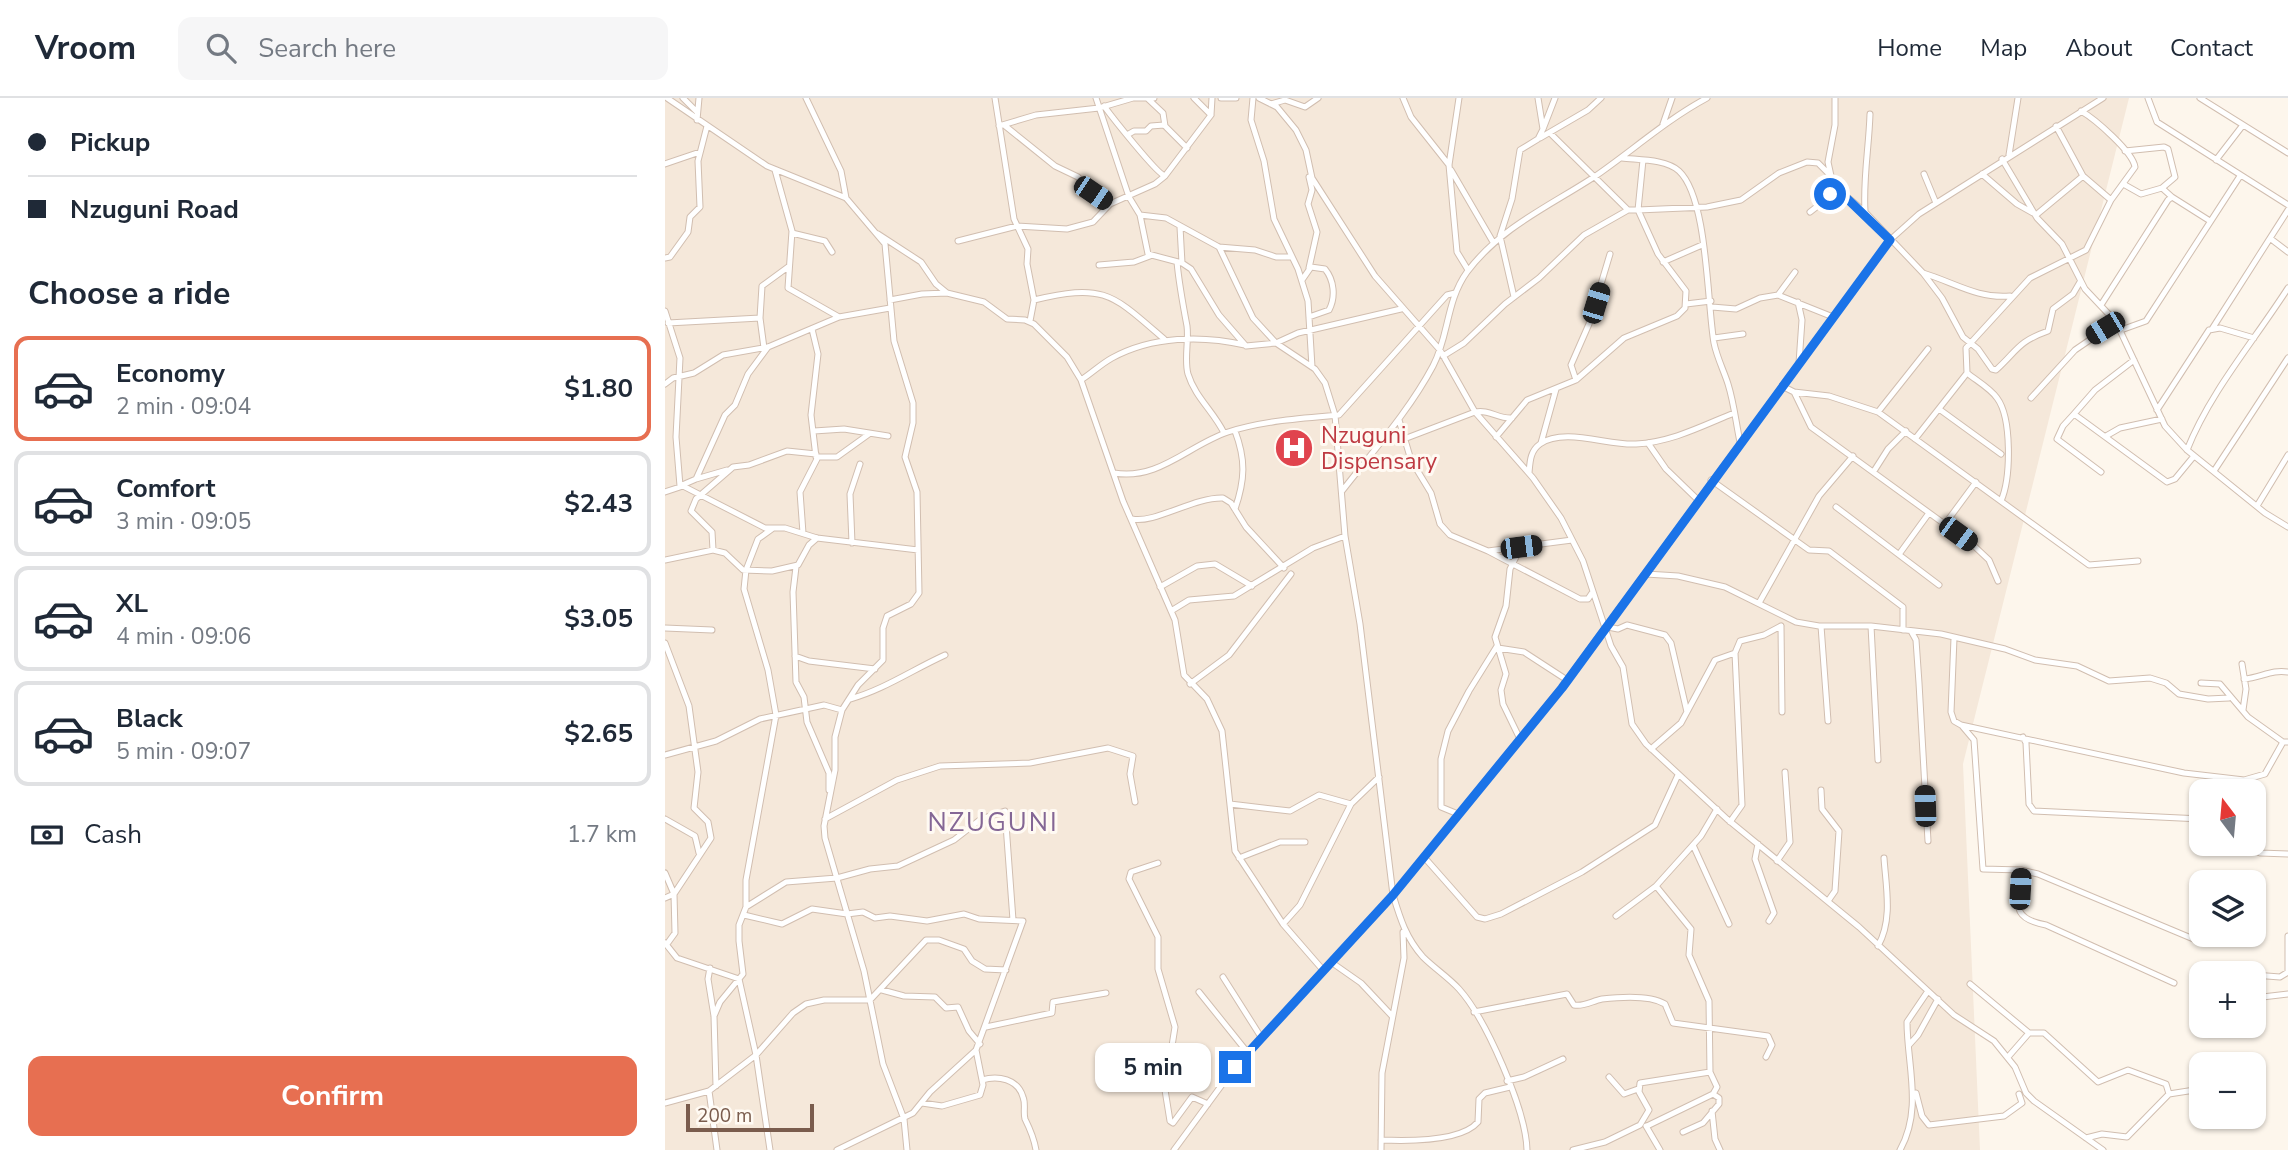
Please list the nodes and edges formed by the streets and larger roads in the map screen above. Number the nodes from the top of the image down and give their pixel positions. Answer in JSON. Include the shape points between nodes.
{"nodes":[{"id":1,"x":683,"y":98,"type":"edge"},
{"id":2,"x":699,"y":98,"type":"edge"},
{"id":3,"x":806,"y":98,"type":"edge"},
{"id":4,"x":995,"y":98,"type":"edge"},
{"id":5,"x":1087,"y":98,"type":"edge"},
{"id":6,"x":1096,"y":98,"type":"edge"},
{"id":7,"x":1132,"y":98,"type":"edge"},
{"id":8,"x":1147,"y":98,"type":"edge"},
{"id":9,"x":1154,"y":98,"type":"edge"},
{"id":10,"x":1194,"y":98,"type":"edge"},
{"id":11,"x":1212,"y":98,"type":"edge"},
{"id":12,"x":1221,"y":98,"type":"edge"},
{"id":13,"x":1236,"y":98,"type":"edge"},
{"id":14,"x":1244,"y":98,"type":"edge"},
{"id":15,"x":1318,"y":98,"type":"edge"},
{"id":16,"x":1403,"y":98,"type":"edge"},
{"id":17,"x":1538,"y":98,"type":"edge"},
{"id":18,"x":1555,"y":98,"type":"edge"},
{"id":19,"x":1601,"y":98,"type":"edge"},
{"id":20,"x":1672,"y":98,"type":"edge"},
{"id":21,"x":1707,"y":98,"type":"edge"},
{"id":22,"x":1835,"y":98,"type":"edge"},
{"id":23,"x":2018,"y":98,"type":"edge"},
{"id":24,"x":2103,"y":98,"type":"edge"},
{"id":25,"x":2148,"y":98,"type":"edge"},
{"id":26,"x":2200,"y":98,"type":"edge"},
{"id":27,"x":1255,"y":99,"type":"edge"},
{"id":28,"x":1459,"y":99,"type":"edge"},
{"id":29,"x":668,"y":102,"type":"edge"},
{"id":30,"x":1271,"y":104,"type":"junction"},
{"id":31,"x":1102,"y":107,"type":"junction"},
{"id":32,"x":2081,"y":111,"type":"junction"},
{"id":33,"x":697,"y":112,"type":"junction"},
{"id":34,"x":1870,"y":114,"type":"dead end"},
{"id":35,"x":1211,"y":115,"type":"junction"},
{"id":36,"x":697,"y":120,"type":"junction"},
{"id":37,"x":1663,"y":124,"type":"junction"},
{"id":38,"x":1002,"y":125,"type":"junction"},
{"id":39,"x":2243,"y":125,"type":"junction"},
{"id":40,"x":707,"y":126,"type":"junction"},
{"id":41,"x":1165,"y":126,"type":"junction"},
{"id":42,"x":2056,"y":126,"type":"junction"},
{"id":43,"x":1543,"y":129,"type":"junction"},
{"id":44,"x":1550,"y":132,"type":"junction"},
{"id":45,"x":1127,"y":135,"type":"junction"},
{"id":46,"x":1538,"y":139,"type":"junction"},
{"id":47,"x":1187,"y":148,"type":"junction"},
{"id":48,"x":2125,"y":151,"type":"junction"},
{"id":49,"x":700,"y":152,"type":"junction"},
{"id":50,"x":2288,"y":153,"type":"edge"},
{"id":51,"x":2009,"y":155,"type":"junction"},
{"id":52,"x":1621,"y":157,"type":"junction"},
{"id":53,"x":2002,"y":159,"type":"junction"},
{"id":54,"x":1643,"y":160,"type":"junction"},
{"id":55,"x":2216,"y":160,"type":"junction"},
{"id":56,"x":665,"y":164,"type":"edge"},
{"id":57,"x":1449,"y":166,"type":"junction"},
{"id":58,"x":775,"y":170,"type":"junction"},
{"id":59,"x":1310,"y":172,"type":"junction"},
{"id":60,"x":1924,"y":174,"type":"dead end"},
{"id":61,"x":1982,"y":174,"type":"junction"},
{"id":62,"x":1165,"y":176,"type":"junction"},
{"id":63,"x":1595,"y":176,"type":"junction"},
{"id":64,"x":1831,"y":176,"type":"junction"},
{"id":65,"x":2083,"y":176,"type":"junction"},
{"id":66,"x":2241,"y":176,"type":"junction"},
{"id":67,"x":1833,"y":185,"type":"junction"},
{"id":68,"x":2125,"y":185,"type":"junction"},
{"id":69,"x":2162,"y":188,"type":"junction"},
{"id":70,"x":1129,"y":197,"type":"junction"},
{"id":71,"x":2172,"y":197,"type":"junction"},
{"id":72,"x":846,"y":198,"type":"junction"},
{"id":73,"x":2111,"y":200,"type":"junction"},
{"id":74,"x":1935,"y":203,"type":"junction"},
{"id":75,"x":1110,"y":204,"type":"junction"},
{"id":76,"x":1696,"y":208,"type":"junction"},
{"id":77,"x":2288,"y":208,"type":"edge"},
{"id":78,"x":1628,"y":210,"type":"junction"},
{"id":79,"x":1638,"y":210,"type":"junction"},
{"id":80,"x":1810,"y":212,"type":"dead end"},
{"id":81,"x":1865,"y":212,"type":"junction"},
{"id":82,"x":1140,"y":215,"type":"junction"},
{"id":83,"x":2036,"y":215,"type":"junction"},
{"id":84,"x":2210,"y":221,"type":"junction"},
{"id":85,"x":1017,"y":226,"type":"junction"},
{"id":86,"x":1180,"y":227,"type":"junction"},
{"id":87,"x":792,"y":233,"type":"junction"},
{"id":88,"x":878,"y":234,"type":"junction"},
{"id":89,"x":1500,"y":236,"type":"junction"},
{"id":90,"x":2271,"y":239,"type":"junction"},
{"id":91,"x":1890,"y":240,"type":"junction"},
{"id":92,"x":958,"y":241,"type":"dead end"},
{"id":93,"x":1493,"y":243,"type":"junction"},
{"id":94,"x":1702,"y":245,"type":"junction"},
{"id":95,"x":1219,"y":247,"type":"junction"},
{"id":96,"x":832,"y":252,"type":"dead end"},
{"id":97,"x":2288,"y":252,"type":"edge"},
{"id":98,"x":1611,"y":254,"type":"dead end"},
{"id":99,"x":1150,"y":256,"type":"junction"},
{"id":100,"x":2069,"y":256,"type":"junction"},
{"id":101,"x":1291,"y":257,"type":"junction"},
{"id":102,"x":665,"y":258,"type":"edge"},
{"id":103,"x":1663,"y":262,"type":"junction"},
{"id":104,"x":1179,"y":263,"type":"junction"},
{"id":105,"x":1098,"y":265,"type":"dead end"},
{"id":106,"x":788,"y":267,"type":"junction"},
{"id":107,"x":1309,"y":268,"type":"junction"},
{"id":108,"x":1468,"y":270,"type":"junction"},
{"id":109,"x":1795,"y":272,"type":"dead end"},
{"id":110,"x":1923,"y":273,"type":"junction"},
{"id":111,"x":1302,"y":280,"type":"junction"},
{"id":112,"x":2080,"y":282,"type":"junction"},
{"id":113,"x":2288,"y":288,"type":"edge"},
{"id":114,"x":947,"y":293,"type":"junction"},
{"id":115,"x":1455,"y":293,"type":"junction"},
{"id":116,"x":1778,"y":295,"type":"junction"},
{"id":117,"x":2010,"y":296,"type":"junction"},
{"id":118,"x":1514,"y":298,"type":"junction"},
{"id":119,"x":890,"y":300,"type":"junction"},
{"id":120,"x":1034,"y":300,"type":"junction"},
{"id":121,"x":1798,"y":302,"type":"junction"},
{"id":122,"x":1686,"y":304,"type":"junction"},
{"id":123,"x":1711,"y":304,"type":"junction"},
{"id":124,"x":2101,"y":305,"type":"junction"},
{"id":125,"x":890,"y":308,"type":"junction"},
{"id":126,"x":1401,"y":309,"type":"junction"},
{"id":127,"x":665,"y":312,"type":"edge"},
{"id":128,"x":839,"y":317,"type":"junction"},
{"id":129,"x":1310,"y":317,"type":"junction"},
{"id":130,"x":1833,"y":317,"type":"junction"},
{"id":131,"x":760,"y":318,"type":"junction"},
{"id":132,"x":1030,"y":321,"type":"junction"},
{"id":133,"x":2116,"y":322,"type":"junction"},
{"id":134,"x":668,"y":323,"type":"junction"},
{"id":135,"x":1420,"y":326,"type":"junction"},
{"id":136,"x":812,"y":328,"type":"junction"},
{"id":137,"x":1310,"y":329,"type":"junction"},
{"id":138,"x":2212,"y":329,"type":"junction"},
{"id":139,"x":2121,"y":330,"type":"junction"},
{"id":140,"x":1742,"y":334,"type":"dead end"},
{"id":141,"x":1714,"y":338,"type":"junction"},
{"id":142,"x":2254,"y":338,"type":"junction"},
{"id":143,"x":1164,"y":339,"type":"junction"},
{"id":144,"x":1187,"y":341,"type":"junction"},
{"id":145,"x":1970,"y":342,"type":"junction"},
{"id":146,"x":1276,"y":343,"type":"junction"},
{"id":147,"x":1247,"y":346,"type":"junction"},
{"id":148,"x":766,"y":347,"type":"junction"},
{"id":149,"x":1929,"y":349,"type":"dead end"},
{"id":150,"x":1441,"y":353,"type":"junction"},
{"id":151,"x":2288,"y":358,"type":"edge"},
{"id":152,"x":2134,"y":360,"type":"junction"},
{"id":153,"x":1799,"y":363,"type":"junction"},
{"id":154,"x":1312,"y":367,"type":"junction"},
{"id":155,"x":1967,"y":373,"type":"junction"},
{"id":156,"x":678,"y":377,"type":"junction"},
{"id":157,"x":1081,"y":380,"type":"junction"},
{"id":158,"x":1576,"y":380,"type":"junction"},
{"id":159,"x":665,"y":384,"type":"edge"},
{"id":160,"x":1782,"y":386,"type":"junction"},
{"id":161,"x":1556,"y":389,"type":"junction"},
{"id":162,"x":1794,"y":392,"type":"junction"},
{"id":163,"x":2031,"y":398,"type":"dead end"},
{"id":164,"x":1939,"y":409,"type":"junction"},
{"id":165,"x":2157,"y":410,"type":"junction"},
{"id":166,"x":1475,"y":412,"type":"junction"},
{"id":167,"x":1878,"y":412,"type":"junction"},
{"id":168,"x":1734,"y":413,"type":"junction"},
{"id":169,"x":2074,"y":414,"type":"junction"},
{"id":170,"x":1335,"y":415,"type":"junction"},
{"id":171,"x":1512,"y":418,"type":"junction"},
{"id":172,"x":2162,"y":419,"type":"junction"},
{"id":173,"x":1399,"y":420,"type":"junction"},
{"id":174,"x":1235,"y":430,"type":"junction"},
{"id":175,"x":814,"y":431,"type":"junction"},
{"id":176,"x":1906,"y":431,"type":"junction"},
{"id":177,"x":1224,"y":433,"type":"junction"},
{"id":178,"x":869,"y":434,"type":"junction"},
{"id":179,"x":888,"y":436,"type":"dead end"},
{"id":180,"x":2106,"y":436,"type":"junction"},
{"id":181,"x":1496,"y":437,"type":"junction"},
{"id":182,"x":1404,"y":439,"type":"junction"},
{"id":183,"x":1915,"y":439,"type":"junction"},
{"id":184,"x":1740,"y":442,"type":"junction"},
{"id":185,"x":1541,"y":443,"type":"junction"},
{"id":186,"x":1648,"y":443,"type":"junction"},
{"id":187,"x":2187,"y":450,"type":"junction"},
{"id":188,"x":2001,"y":454,"type":"dead end"},
{"id":189,"x":2288,"y":455,"type":"edge"},
{"id":190,"x":1853,"y":456,"type":"junction"},
{"id":191,"x":2194,"y":456,"type":"junction"},
{"id":192,"x":817,"y":457,"type":"junction"},
{"id":193,"x":860,"y":464,"type":"dead end"},
{"id":194,"x":729,"y":469,"type":"junction"},
{"id":195,"x":1874,"y":471,"type":"junction"},
{"id":196,"x":2214,"y":471,"type":"junction"},
{"id":197,"x":2101,"y":472,"type":"dead end"},
{"id":198,"x":1114,"y":473,"type":"junction"},
{"id":199,"x":1529,"y":473,"type":"junction"},
{"id":200,"x":696,"y":479,"type":"junction"},
{"id":201,"x":1711,"y":480,"type":"junction"},
{"id":202,"x":1976,"y":482,"type":"junction"},
{"id":203,"x":681,"y":486,"type":"junction"},
{"id":204,"x":1342,"y":491,"type":"junction"},
{"id":205,"x":665,"y":492,"type":"edge"},
{"id":206,"x":700,"y":496,"type":"junction"},
{"id":207,"x":1697,"y":500,"type":"junction"},
{"id":208,"x":2001,"y":500,"type":"junction"},
{"id":209,"x":2257,"y":506,"type":"junction"},
{"id":210,"x":1836,"y":508,"type":"dead end"},
{"id":211,"x":1235,"y":509,"type":"junction"},
{"id":212,"x":1929,"y":513,"type":"junction"},
{"id":213,"x":1132,"y":519,"type":"junction"},
{"id":214,"x":1945,"y":524,"type":"junction"},
{"id":215,"x":2288,"y":527,"type":"edge"},
{"id":216,"x":772,"y":529,"type":"junction"},
{"id":217,"x":803,"y":533,"type":"junction"},
{"id":218,"x":1345,"y":537,"type":"junction"},
{"id":219,"x":817,"y":538,"type":"junction"},
{"id":220,"x":1572,"y":540,"type":"junction"},
{"id":221,"x":1794,"y":541,"type":"junction"},
{"id":222,"x":852,"y":543,"type":"junction"},
{"id":223,"x":1521,"y":547,"type":"junction"},
{"id":224,"x":713,"y":550,"type":"junction"},
{"id":225,"x":918,"y":550,"type":"junction"},
{"id":226,"x":1488,"y":551,"type":"junction"},
{"id":227,"x":1900,"y":553,"type":"junction"},
{"id":228,"x":665,"y":560,"type":"edge"},
{"id":229,"x":2138,"y":561,"type":"dead end"},
{"id":230,"x":1513,"y":564,"type":"junction"},
{"id":231,"x":796,"y":567,"type":"junction"},
{"id":232,"x":1284,"y":568,"type":"junction"},
{"id":233,"x":746,"y":570,"type":"junction"},
{"id":234,"x":1291,"y":574,"type":"dead end"},
{"id":235,"x":1646,"y":574,"type":"junction"},
{"id":236,"x":1999,"y":581,"type":"dead end"},
{"id":237,"x":1939,"y":584,"type":"dead end"},
{"id":238,"x":1252,"y":586,"type":"junction"},
{"id":239,"x":1160,"y":587,"type":"junction"},
{"id":240,"x":1593,"y":593,"type":"junction"},
{"id":241,"x":1759,"y":603,"type":"junction"},
{"id":242,"x":1171,"y":611,"type":"junction"},
{"id":243,"x":1781,"y":615,"type":"junction"},
{"id":244,"x":1781,"y":626,"type":"junction"},
{"id":245,"x":1821,"y":626,"type":"junction"},
{"id":246,"x":1871,"y":626,"type":"junction"},
{"id":247,"x":665,"y":628,"type":"edge"},
{"id":248,"x":1607,"y":628,"type":"junction"},
{"id":249,"x":712,"y":630,"type":"dead end"},
{"id":250,"x":1903,"y":630,"type":"junction"},
{"id":251,"x":1911,"y":631,"type":"junction"},
{"id":252,"x":1954,"y":638,"type":"junction"},
{"id":253,"x":666,"y":647,"type":"edge"},
{"id":254,"x":1497,"y":647,"type":"junction"},
{"id":255,"x":1735,"y":653,"type":"junction"},
{"id":256,"x":795,"y":656,"type":"junction"},
{"id":257,"x":945,"y":656,"type":"dead end"},
{"id":258,"x":2242,"y":664,"type":"dead end"},
{"id":259,"x":874,"y":669,"type":"junction"},
{"id":260,"x":2288,"y":672,"type":"edge"},
{"id":261,"x":2244,"y":679,"type":"junction"},
{"id":262,"x":1567,"y":680,"type":"junction"},
{"id":263,"x":2201,"y":683,"type":"dead end"},
{"id":264,"x":1190,"y":684,"type":"junction"},
{"id":265,"x":2229,"y":698,"type":"junction"},
{"id":266,"x":850,"y":699,"type":"junction"},
{"id":267,"x":806,"y":708,"type":"junction"},
{"id":268,"x":842,"y":710,"type":"junction"},
{"id":269,"x":2243,"y":710,"type":"junction"},
{"id":270,"x":1687,"y":712,"type":"junction"},
{"id":271,"x":1782,"y":712,"type":"dead end"},
{"id":272,"x":776,"y":715,"type":"junction"},
{"id":273,"x":1828,"y":721,"type":"dead end"},
{"id":274,"x":1961,"y":725,"type":"junction"},
{"id":275,"x":2022,"y":737,"type":"junction"},
{"id":276,"x":1520,"y":738,"type":"junction"},
{"id":277,"x":2285,"y":742,"type":"edge"},
{"id":278,"x":694,"y":748,"type":"junction"},
{"id":279,"x":1651,"y":749,"type":"junction"},
{"id":280,"x":665,"y":755,"type":"edge"},
{"id":281,"x":1878,"y":760,"type":"dead end"},
{"id":282,"x":1785,"y":772,"type":"dead end"},
{"id":283,"x":1678,"y":775,"type":"junction"},
{"id":284,"x":1379,"y":777,"type":"junction"},
{"id":285,"x":2251,"y":779,"type":"joint"},
{"id":286,"x":1821,"y":790,"type":"dead end"},
{"id":287,"x":831,"y":794,"type":"junction"},
{"id":288,"x":1135,"y":802,"type":"dead end"},
{"id":289,"x":1230,"y":804,"type":"junction"},
{"id":290,"x":1351,"y":804,"type":"junction"},
{"id":291,"x":1717,"y":809,"type":"junction"},
{"id":292,"x":1458,"y":814,"type":"junction"},
{"id":293,"x":2189,"y":818,"type":"edge"},
{"id":294,"x":665,"y":819,"type":"edge"},
{"id":295,"x":825,"y":819,"type":"junction"},
{"id":296,"x":1730,"y":822,"type":"junction"},
{"id":297,"x":1928,"y":841,"type":"dead end"},
{"id":298,"x":1305,"y":842,"type":"dead end"},
{"id":299,"x":1758,"y":844,"type":"junction"},
{"id":300,"x":1693,"y":845,"type":"junction"},
{"id":301,"x":699,"y":853,"type":"junction"},
{"id":302,"x":2266,"y":853,"type":"edge"},
{"id":303,"x":2288,"y":853,"type":"edge"},
{"id":304,"x":1424,"y":857,"type":"junction"},
{"id":305,"x":1239,"y":858,"type":"junction"},
{"id":306,"x":1884,"y":858,"type":"dead end"},
{"id":307,"x":1777,"y":861,"type":"junction"},
{"id":308,"x":1158,"y":863,"type":"dead end"},
{"id":309,"x":2021,"y":870,"type":"junction"},
{"id":310,"x":665,"y":873,"type":"edge"},
{"id":311,"x":837,"y":878,"type":"junction"},
{"id":312,"x":1656,"y":886,"type":"junction"},
{"id":313,"x":674,"y":894,"type":"junction"},
{"id":314,"x":1393,"y":895,"type":"junction"},
{"id":315,"x":665,"y":898,"type":"edge"},
{"id":316,"x":1828,"y":901,"type":"junction"},
{"id":317,"x":746,"y":907,"type":"junction"},
{"id":318,"x":847,"y":914,"type":"junction"},
{"id":319,"x":744,"y":915,"type":"junction"},
{"id":320,"x":1616,"y":916,"type":"dead end"},
{"id":321,"x":1013,"y":920,"type":"junction"},
{"id":322,"x":1769,"y":921,"type":"dead end"},
{"id":323,"x":1283,"y":924,"type":"junction"},
{"id":324,"x":1729,"y":924,"type":"dead end"},
{"id":325,"x":1403,"y":929,"type":"junction"},
{"id":326,"x":2288,"y":936,"type":"edge"},
{"id":327,"x":2189,"y":937,"type":"edge"},
{"id":328,"x":666,"y":944,"type":"edge"},
{"id":329,"x":1878,"y":946,"type":"junction"},
{"id":330,"x":1331,"y":961,"type":"junction"},
{"id":331,"x":710,"y":968,"type":"junction"},
{"id":332,"x":1006,"y":970,"type":"junction"},
{"id":333,"x":1323,"y":970,"type":"junction"},
{"id":334,"x":2288,"y":972,"type":"edge"},
{"id":335,"x":2266,"y":976,"type":"edge"},
{"id":336,"x":1223,"y":977,"type":"dead end"},
{"id":337,"x":740,"y":979,"type":"junction"},
{"id":338,"x":2174,"y":983,"type":"dead end"},
{"id":339,"x":1969,"y":984,"type":"dead end"},
{"id":340,"x":882,"y":990,"type":"junction"},
{"id":341,"x":1928,"y":991,"type":"junction"},
{"id":342,"x":1199,"y":992,"type":"dead end"},
{"id":343,"x":1106,"y":993,"type":"dead end"},
{"id":344,"x":2288,"y":994,"type":"edge"},
{"id":345,"x":2266,"y":997,"type":"edge"},
{"id":346,"x":1938,"y":999,"type":"junction"},
{"id":347,"x":870,"y":1000,"type":"junction"},
{"id":348,"x":1474,"y":1012,"type":"junction"},
{"id":349,"x":713,"y":1016,"type":"junction"},
{"id":350,"x":1392,"y":1016,"type":"junction"},
{"id":351,"x":1707,"y":1026,"type":"junction"},
{"id":352,"x":986,"y":1027,"type":"junction"},
{"id":353,"x":2029,"y":1033,"type":"junction"},
{"id":354,"x":1261,"y":1037,"type":"junction"},
{"id":355,"x":981,"y":1044,"type":"junction"},
{"id":356,"x":1909,"y":1045,"type":"junction"},
{"id":357,"x":976,"y":1050,"type":"junction"},
{"id":358,"x":1248,"y":1053,"type":"junction"},
{"id":359,"x":756,"y":1055,"type":"junction"},
{"id":360,"x":1766,"y":1056,"type":"dead end"},
{"id":361,"x":2008,"y":1057,"type":"junction"},
{"id":362,"x":1563,"y":1059,"type":"dead end"},
{"id":363,"x":1710,"y":1072,"type":"junction"},
{"id":364,"x":2017,"y":1074,"type":"junction"},
{"id":365,"x":1609,"y":1077,"type":"dead end"},
{"id":366,"x":982,"y":1080,"type":"junction"},
{"id":367,"x":1508,"y":1084,"type":"junction"},
{"id":368,"x":716,"y":1086,"type":"junction"},
{"id":369,"x":1638,"y":1089,"type":"junction"},
{"id":370,"x":1914,"y":1089,"type":"junction"},
{"id":371,"x":709,"y":1091,"type":"junction"},
{"id":372,"x":2189,"y":1091,"type":"edge"},
{"id":373,"x":1713,"y":1094,"type":"junction"},
{"id":374,"x":2019,"y":1094,"type":"junction"},
{"id":375,"x":2169,"y":1094,"type":"junction"},
{"id":376,"x":2032,"y":1100,"type":"junction"},
{"id":377,"x":665,"y":1101,"type":"edge"},
{"id":378,"x":922,"y":1103,"type":"junction"},
{"id":379,"x":1208,"y":1104,"type":"junction"},
{"id":380,"x":1712,"y":1111,"type":"junction"},
{"id":381,"x":904,"y":1119,"type":"junction"},
{"id":382,"x":1643,"y":1126,"type":"junction"},
{"id":383,"x":1683,"y":1132,"type":"dead end"},
{"id":384,"x":2086,"y":1138,"type":"junction"},
{"id":385,"x":1381,"y":1140,"type":"junction"},
{"id":386,"x":717,"y":1150,"type":"edge"},
{"id":387,"x":770,"y":1150,"type":"edge"},
{"id":388,"x":837,"y":1150,"type":"edge"},
{"id":389,"x":907,"y":1150,"type":"edge"},
{"id":390,"x":1036,"y":1150,"type":"edge"},
{"id":391,"x":1174,"y":1150,"type":"edge"},
{"id":392,"x":1381,"y":1150,"type":"edge"},
{"id":393,"x":1527,"y":1150,"type":"edge"},
{"id":394,"x":1573,"y":1150,"type":"edge"},
{"id":395,"x":1660,"y":1150,"type":"edge"},
{"id":396,"x":1720,"y":1150,"type":"edge"},
{"id":397,"x":1900,"y":1150,"type":"edge"},
{"id":398,"x":2103,"y":1150,"type":"edge"}],
"edges":[{"from":1,"to":33,"type":"street"},
{"from":2,"to":33,"type":"street"},
{"from":3,"to":72,"type":"street","via":[[841,171]]},
{"from":4,"to":38,"type":"street"},
{"from":5,"to":6,"type":"street"},
{"from":6,"to":31,"type":"street"},
{"from":7,"to":8,"type":"street"},
{"from":7,"to":31,"type":"street"},
{"from":8,"to":9,"type":"street"},
{"from":8,"to":41,"type":"street","via":[[1163,113]]},
{"from":10,"to":35,"type":"street"},
{"from":11,"to":35,"type":"street"},
{"from":12,"to":13,"type":"street"},
{"from":14,"to":27,"type":"street"},
{"from":15,"to":30,"type":"street","via":[[1305,107],[1285,100]]},
{"from":16,"to":57,"type":"street","via":[[1411,117]]},
{"from":17,"to":43,"type":"street"},
{"from":18,"to":43,"type":"street"},
{"from":19,"to":44,"type":"street"},
{"from":20,"to":37,"type":"street"},
{"from":21,"to":37,"type":"street"},
{"from":22,"to":64,"type":"street","via":[[1828,162]]},
{"from":23,"to":51,"type":"street"},
{"from":24,"to":32,"type":"street"},
{"from":25,"to":55,"type":"street","via":[[2157,122]]},
{"from":26,"to":39,"type":"street"},
{"from":27,"to":30,"type":"street"},
{"from":27,"to":101,"type":"street","via":[[1251,120],[1274,219]]},
{"from":28,"to":57,"type":"street"},
{"from":29,"to":36,"type":"street"},
{"from":30,"to":59,"type":"street","via":[[1296,130]]},
{"from":31,"to":38,"type":"street","via":[[1036,115]]},
{"from":31,"to":45,"type":"street"},
{"from":31,"to":70,"type":"street"},
{"from":32,"to":42,"type":"street"},
{"from":32,"to":48,"type":"street"},
{"from":33,"to":36,"type":"street"},
{"from":34,"to":81,"type":"street"},
{"from":35,"to":47,"type":"street"},
{"from":36,"to":40,"type":"street"},
{"from":37,"to":52,"type":"street"},
{"from":38,"to":75,"type":"street"},
{"from":38,"to":85,"type":"street","via":[[1004,170]]},
{"from":39,"to":50,"type":"street"},
{"from":39,"to":55,"type":"street"},
{"from":40,"to":49,"type":"street"},
{"from":40,"to":58,"type":"street"},
{"from":41,"to":45,"type":"street"},
{"from":41,"to":47,"type":"street"},
{"from":42,"to":51,"type":"street"},
{"from":42,"to":65,"type":"street"},
{"from":43,"to":46,"type":"street"},
{"from":44,"to":46,"type":"street"},
{"from":44,"to":63,"type":"street"},
{"from":45,"to":62,"type":"street","via":[[1157,173]]},
{"from":46,"to":89,"type":"street","via":[[1520,150],[1515,187]]},
{"from":47,"to":62,"type":"street"},
{"from":48,"to":68,"type":"street","via":[[2135,167]]},
{"from":48,"to":69,"type":"street","via":[[2168,149],[2175,177]]},
{"from":49,"to":56,"type":"street"},
{"from":49,"to":102,"type":"street","via":[[700,207],[690,217],[688,232]]},
{"from":51,"to":53,"type":"street"},
{"from":52,"to":54,"type":"street"},
{"from":52,"to":63,"type":"street"},
{"from":53,"to":61,"type":"street"},
{"from":53,"to":83,"type":"street"},
{"from":54,"to":76,"type":"street","via":[[1678,170]]},
{"from":54,"to":79,"type":"street"},
{"from":55,"to":66,"type":"street"},
{"from":57,"to":93,"type":"street"},
{"from":57,"to":108,"type":"street","via":[[1457,252]]},
{"from":58,"to":72,"type":"street"},
{"from":58,"to":87,"type":"street"},
{"from":59,"to":107,"type":"street","via":[[1308,204],[1317,232]]},
{"from":59,"to":126,"type":"street"},
{"from":60,"to":74,"type":"street"},
{"from":61,"to":74,"type":"street"},
{"from":61,"to":83,"type":"street"},
{"from":62,"to":70,"type":"street"},
{"from":63,"to":78,"type":"street"},
{"from":63,"to":89,"type":"street"},
{"from":64,"to":67,"type":"street"},
{"from":64,"to":76,"type":"street","via":[[1818,163],[1807,162],[1779,173],[1745,199]]},
{"from":65,"to":73,"type":"street"},
{"from":65,"to":83,"type":"street"},
{"from":66,"to":77,"type":"street"},
{"from":66,"to":84,"type":"street"},
{"from":67,"to":80,"type":"street","via":[[1828,198]]},
{"from":67,"to":81,"type":"street"},
{"from":68,"to":69,"type":"street","via":[[2141,194]]},
{"from":68,"to":73,"type":"street"},
{"from":69,"to":71,"type":"street"},
{"from":70,"to":75,"type":"street"},
{"from":70,"to":82,"type":"street"},
{"from":71,"to":84,"type":"street"},
{"from":71,"to":124,"type":"street"},
{"from":72,"to":88,"type":"street"},
{"from":73,"to":100,"type":"street","via":[[2089,246]]},
{"from":74,"to":91,"type":"street"},
{"from":75,"to":85,"type":"street","via":[[1093,222],[1067,229]]},
{"from":76,"to":79,"type":"street"},
{"from":76,"to":94,"type":"street"},
{"from":77,"to":90,"type":"street"},
{"from":78,"to":79,"type":"street"},
{"from":78,"to":118,"type":"street","via":[[1584,235]]},
{"from":79,"to":103,"type":"street"},
{"from":81,"to":91,"type":"street"},
{"from":82,"to":86,"type":"street","via":[[1166,218]]},
{"from":82,"to":99,"type":"street"},
{"from":83,"to":100,"type":"street"},
{"from":84,"to":139,"type":"street","via":[[2146,321]]},
{"from":85,"to":92,"type":"street"},
{"from":85,"to":120,"type":"street","via":[[1027,247]]},
{"from":86,"to":95,"type":"street"},
{"from":86,"to":104,"type":"street"},
{"from":87,"to":96,"type":"street","via":[[825,242]]},
{"from":87,"to":106,"type":"street"},
{"from":88,"to":114,"type":"street","via":[[921,262]]},
{"from":88,"to":119,"type":"street","via":[[887,252]]},
{"from":89,"to":93,"type":"street"},
{"from":89,"to":118,"type":"street"},
{"from":90,"to":97,"type":"street"},
{"from":90,"to":138,"type":"street"},
{"from":91,"to":110,"type":"street"},
{"from":91,"to":130,"type":"street"},
{"from":93,"to":108,"type":"street"},
{"from":94,"to":103,"type":"street"},
{"from":94,"to":123,"type":"street"},
{"from":95,"to":101,"type":"street"},
{"from":95,"to":146,"type":"street","via":[[1253,318]]},
{"from":98,"to":158,"type":"street","via":[[1589,324],[1570,365]]},
{"from":99,"to":104,"type":"street"},
{"from":99,"to":105,"type":"street"},
{"from":100,"to":112,"type":"street"},
{"from":100,"to":117,"type":"street","via":[[2030,278]]},
{"from":101,"to":111,"type":"street"},
{"from":103,"to":122,"type":"street","via":[[1686,291]]},
{"from":104,"to":144,"type":"street"},
{"from":104,"to":147,"type":"street","via":[[1191,270],[1222,319]]},
{"from":106,"to":128,"type":"street","via":[[789,290]]},
{"from":106,"to":131,"type":"street","via":[[762,286]]},
{"from":107,"to":111,"type":"street"},
{"from":107,"to":129,"type":"street","via":[[1327,270],[1334,292],[1329,310]]},
{"from":108,"to":115,"type":"street"},
{"from":109,"to":116,"type":"street"},
{"from":110,"to":117,"type":"street","via":[[1990,297]]},
{"from":110,"to":145,"type":"street"},
{"from":111,"to":129,"type":"street"},
{"from":112,"to":124,"type":"street"},
{"from":112,"to":145,"type":"street","via":[[2073,295],[2053,309],[2048,331],[2024,340],[1996,370]]},
{"from":113,"to":142,"type":"street"},
{"from":114,"to":119,"type":"street"},
{"from":114,"to":132,"type":"street","via":[[984,302],[1007,319]]},
{"from":115,"to":135,"type":"street","via":[[1447,295]]},
{"from":115,"to":150,"type":"street"},
{"from":116,"to":121,"type":"street"},
{"from":116,"to":123,"type":"street","via":[[1737,309]]},
{"from":117,"to":145,"type":"street"},
{"from":118,"to":150,"type":"street","via":[[1464,343]]},
{"from":119,"to":125,"type":"street"},
{"from":120,"to":132,"type":"street"},
{"from":120,"to":143,"type":"street","via":[[1067,293],[1108,295]]},
{"from":121,"to":130,"type":"street"},
{"from":121,"to":153,"type":"street"},
{"from":122,"to":123,"type":"street"},
{"from":122,"to":158,"type":"street","via":[[1677,316],[1624,338]]},
{"from":123,"to":141,"type":"street"},
{"from":124,"to":133,"type":"street"},
{"from":125,"to":128,"type":"street"},
{"from":125,"to":225,"type":"street","via":[[894,341],[913,403],[905,457],[917,492]]},
{"from":126,"to":135,"type":"street"},
{"from":126,"to":137,"type":"street"},
{"from":127,"to":134,"type":"street"},
{"from":128,"to":136,"type":"street"},
{"from":129,"to":137,"type":"street"},
{"from":130,"to":153,"type":"street"},
{"from":131,"to":134,"type":"street"},
{"from":131,"to":148,"type":"street"},
{"from":132,"to":157,"type":"street","via":[[1067,357]]},
{"from":133,"to":139,"type":"street"},
{"from":133,"to":163,"type":"street","via":[[2075,350]]},
{"from":134,"to":156,"type":"street","via":[[678,347]]},
{"from":135,"to":150,"type":"street"},
{"from":135,"to":170,"type":"street","via":[[1349,407]]},
{"from":136,"to":148,"type":"street"},
{"from":136,"to":175,"type":"street","via":[[818,354],[811,415]]},
{"from":137,"to":146,"type":"street"},
{"from":137,"to":154,"type":"street"},
{"from":138,"to":142,"type":"street"},
{"from":138,"to":165,"type":"street"},
{"from":139,"to":152,"type":"street"},
{"from":140,"to":141,"type":"street"},
{"from":141,"to":168,"type":"street"},
{"from":142,"to":187,"type":"street"},
{"from":143,"to":144,"type":"street"},
{"from":143,"to":157,"type":"street","via":[[1116,356]]},
{"from":144,"to":147,"type":"street","via":[[1223,340]]},
{"from":144,"to":177,"type":"street","via":[[1189,378]]},
{"from":145,"to":155,"type":"street","via":[[1965,351]]},
{"from":146,"to":147,"type":"street"},
{"from":146,"to":154,"type":"street"},
{"from":148,"to":156,"type":"street","via":[[723,355]]},
{"from":148,"to":200,"type":"street","via":[[725,415]]},
{"from":149,"to":167,"type":"street"},
{"from":150,"to":166,"type":"street"},
{"from":150,"to":173,"type":"street"},
{"from":151,"to":196,"type":"street"},
{"from":152,"to":165,"type":"street"},
{"from":152,"to":169,"type":"street","via":[[2095,390]]},
{"from":153,"to":160,"type":"street"},
{"from":154,"to":170,"type":"street","via":[[1321,374]]},
{"from":155,"to":164,"type":"street"},
{"from":155,"to":208,"type":"street","via":[[1995,396],[2006,424],[2008,459]]},
{"from":156,"to":159,"type":"street"},
{"from":156,"to":203,"type":"street","via":[[676,437]]},
{"from":157,"to":198,"type":"street"},
{"from":158,"to":161,"type":"street"},
{"from":160,"to":162,"type":"street"},
{"from":160,"to":184,"type":"street"},
{"from":161,"to":171,"type":"street","via":[[1527,400]]},
{"from":161,"to":185,"type":"street"},
{"from":162,"to":167,"type":"street","via":[[1829,396]]},
{"from":162,"to":190,"type":"street","via":[[1807,423]]},
{"from":164,"to":183,"type":"street"},
{"from":164,"to":188,"type":"street"},
{"from":165,"to":172,"type":"street"},
{"from":166,"to":171,"type":"street"},
{"from":166,"to":181,"type":"street"},
{"from":166,"to":182,"type":"street"},
{"from":167,"to":176,"type":"street"},
{"from":168,"to":184,"type":"street"},
{"from":168,"to":186,"type":"street","via":[[1689,433]]},
{"from":169,"to":180,"type":"street"},
{"from":169,"to":197,"type":"street","via":[[2057,439]]},
{"from":170,"to":174,"type":"street"},
{"from":170,"to":204,"type":"street"},
{"from":171,"to":181,"type":"street"},
{"from":172,"to":180,"type":"street","via":[[2120,428]]},
{"from":172,"to":187,"type":"street"},
{"from":173,"to":182,"type":"street"},
{"from":173,"to":204,"type":"street"},
{"from":174,"to":177,"type":"street"},
{"from":174,"to":211,"type":"street","via":[[1244,479]]},
{"from":175,"to":178,"type":"street","via":[[844,429]]},
{"from":175,"to":192,"type":"street"},
{"from":176,"to":183,"type":"street"},
{"from":176,"to":195,"type":"street"},
{"from":177,"to":198,"type":"street","via":[[1145,474]]},
{"from":178,"to":179,"type":"street"},
{"from":178,"to":192,"type":"street","via":[[846,452],[832,458]]},
{"from":180,"to":191,"type":"street","via":[[2167,482]]},
{"from":181,"to":199,"type":"street"},
{"from":182,"to":226,"type":"street","via":[[1431,493],[1440,524],[1450,535]]},
{"from":183,"to":202,"type":"street"},
{"from":184,"to":201,"type":"street"},
{"from":185,"to":186,"type":"street","via":[[1581,437],[1610,444]]},
{"from":185,"to":199,"type":"street","via":[[1532,455]]},
{"from":186,"to":207,"type":"street"},
{"from":187,"to":191,"type":"street"},
{"from":189,"to":209,"type":"street"},
{"from":190,"to":195,"type":"street"},
{"from":190,"to":221,"type":"street","via":[[1819,496]]},
{"from":191,"to":196,"type":"street"},
{"from":192,"to":194,"type":"street","via":[[787,452]]},
{"from":192,"to":217,"type":"street","via":[[800,492]]},
{"from":193,"to":222,"type":"street","via":[[850,494]]},
{"from":194,"to":200,"type":"street"},
{"from":194,"to":206,"type":"street"},
{"from":195,"to":212,"type":"street"},
{"from":196,"to":209,"type":"street"},
{"from":198,"to":213,"type":"street"},
{"from":199,"to":220,"type":"street"},
{"from":200,"to":203,"type":"street"},
{"from":201,"to":207,"type":"street"},
{"from":201,"to":221,"type":"street"},
{"from":202,"to":208,"type":"street"},
{"from":202,"to":214,"type":"street"},
{"from":203,"to":205,"type":"street"},
{"from":203,"to":206,"type":"street"},
{"from":204,"to":218,"type":"street"},
{"from":206,"to":216,"type":"street"},
{"from":206,"to":224,"type":"street","via":[[691,511],[712,532]]},
{"from":207,"to":235,"type":"street"},
{"from":208,"to":229,"type":"street","via":[[2089,565]]},
{"from":209,"to":215,"type":"street"},
{"from":210,"to":227,"type":"street"},
{"from":211,"to":213,"type":"street","via":[[1218,497]]},
{"from":211,"to":232,"type":"street"},
{"from":212,"to":214,"type":"street"},
{"from":212,"to":227,"type":"street"},
{"from":213,"to":239,"type":"street"},
{"from":214,"to":236,"type":"street","via":[[1989,561]]},
{"from":216,"to":217,"type":"street"},
{"from":216,"to":233,"type":"street","via":[[758,538]]},
{"from":217,"to":219,"type":"street"},
{"from":218,"to":232,"type":"street","via":[[1313,548]]},
{"from":218,"to":284,"type":"street"},
{"from":219,"to":222,"type":"street"},
{"from":219,"to":231,"type":"street"},
{"from":220,"to":223,"type":"street"},
{"from":220,"to":240,"type":"street"},
{"from":221,"to":241,"type":"street"},
{"from":221,"to":250,"type":"street","via":[[1808,550],[1829,551],[1903,607]]},
{"from":222,"to":225,"type":"street"},
{"from":223,"to":226,"type":"street"},
{"from":223,"to":230,"type":"street"},
{"from":224,"to":228,"type":"street"},
{"from":224,"to":233,"type":"street","via":[[725,553]]},
{"from":225,"to":259,"type":"street","via":[[919,593],[911,604],[886,619],[883,660]]},
{"from":226,"to":230,"type":"street"},
{"from":227,"to":237,"type":"street"},
{"from":230,"to":240,"type":"street","via":[[1580,599]]},
{"from":230,"to":254,"type":"street","via":[[1506,606],[1495,634]]},
{"from":231,"to":233,"type":"street"},
{"from":231,"to":256,"type":"street"},
{"from":232,"to":238,"type":"street"},
{"from":233,"to":272,"type":"street","via":[[744,593],[768,670]]},
{"from":234,"to":264,"type":"street","via":[[1229,654]]},
{"from":235,"to":241,"type":"street","via":[[1711,583]]},
{"from":235,"to":248,"type":"street"},
{"from":238,"to":239,"type":"street","via":[[1215,564],[1197,566]]},
{"from":238,"to":242,"type":"street","via":[[1229,598],[1185,601]]},
{"from":239,"to":242,"type":"street"},
{"from":240,"to":248,"type":"street"},
{"from":241,"to":243,"type":"street"},
{"from":242,"to":264,"type":"street","via":[[1184,675]]},
{"from":243,"to":244,"type":"street"},
{"from":243,"to":245,"type":"street"},
{"from":244,"to":255,"type":"street","via":[[1740,641]]},
{"from":244,"to":271,"type":"street"},
{"from":245,"to":246,"type":"street"},
{"from":245,"to":273,"type":"street"},
{"from":246,"to":250,"type":"street"},
{"from":246,"to":281,"type":"street"},
{"from":247,"to":249,"type":"street"},
{"from":248,"to":262,"type":"street"},
{"from":248,"to":270,"type":"street","via":[[1627,625],[1665,635],[1671,643]]},
{"from":248,"to":279,"type":"street","via":[[1623,667],[1632,724]]},
{"from":250,"to":251,"type":"street"},
{"from":251,"to":252,"type":"street"},
{"from":251,"to":297,"type":"street","via":[[1918,661]]},
{"from":252,"to":265,"type":"street","via":[[2077,666],[2109,681],[2150,678],[2179,694]]},
{"from":252,"to":274,"type":"street","via":[[1951,712]]},
{"from":253,"to":278,"type":"street","via":[[689,706]]},
{"from":254,"to":262,"type":"street","via":[[1524,652]]},
{"from":254,"to":276,"type":"street","via":[[1506,674],[1503,704]]},
{"from":254,"to":292,"type":"street","via":[[1469,691],[1443,749],[1441,807]]},
{"from":255,"to":270,"type":"street","via":[[1715,660]]},
{"from":255,"to":296,"type":"street","via":[[1742,805]]},
{"from":256,"to":259,"type":"street"},
{"from":256,"to":267,"type":"street","via":[[796,682]]},
{"from":257,"to":266,"type":"street","via":[[879,690]]},
{"from":258,"to":261,"type":"street"},
{"from":259,"to":266,"type":"street"},
{"from":260,"to":261,"type":"street","via":[[2277,670]]},
{"from":261,"to":269,"type":"street"},
{"from":262,"to":276,"type":"street"},
{"from":263,"to":265,"type":"street","via":[[2220,684]]},
{"from":264,"to":289,"type":"street","via":[[1207,699],[1222,731]]},
{"from":265,"to":269,"type":"street"},
{"from":266,"to":268,"type":"street"},
{"from":267,"to":268,"type":"street","via":[[831,705]]},
{"from":267,"to":272,"type":"street"},
{"from":267,"to":287,"type":"street","via":[[807,722],[829,774]]},
{"from":268,"to":287,"type":"street"},
{"from":269,"to":277,"type":"street"},
{"from":270,"to":279,"type":"street"},
{"from":272,"to":278,"type":"street"},
{"from":272,"to":317,"type":"street","via":[[746,880]]},
{"from":274,"to":275,"type":"street"},
{"from":274,"to":309,"type":"street","via":[[1974,736],[1983,869]]},
{"from":275,"to":285,"type":"street","via":[[2185,773]]},
{"from":275,"to":293,"type":"street","via":[[2029,804],[2034,811]]},
{"from":276,"to":292,"type":"street"},
{"from":277,"to":285,"type":"street","via":[[2270,769]]},
{"from":278,"to":280,"type":"street"},
{"from":278,"to":301,"type":"street","via":[[698,772],[694,808],[708,822],[711,838]]},
{"from":279,"to":283,"type":"street"},
{"from":282,"to":307,"type":"street","via":[[1790,842]]},
{"from":283,"to":291,"type":"street"},
{"from":283,"to":304,"type":"street","via":[[1655,824],[1582,872],[1501,914],[1477,917]]},
{"from":284,"to":290,"type":"street"},
{"from":284,"to":314,"type":"street"},
{"from":286,"to":316,"type":"street","via":[[1822,809],[1839,831],[1835,891]]},
{"from":287,"to":295,"type":"street"},
{"from":288,"to":295,"type":"street","via":[[1130,774],[1133,756],[1108,747],[1030,763],[940,766],[897,780]]},
{"from":289,"to":290,"type":"street","via":[[1290,811],[1319,795]]},
{"from":289,"to":305,"type":"street","via":[[1233,845]]},
{"from":290,"to":323,"type":"street","via":[[1300,905]]},
{"from":291,"to":296,"type":"street"},
{"from":291,"to":300,"type":"street"},
{"from":292,"to":304,"type":"street"},
{"from":294,"to":301,"type":"street","via":[[695,836]]},
{"from":295,"to":311,"type":"street","via":[[825,838]]},
{"from":296,"to":299,"type":"street"},
{"from":298,"to":305,"type":"street","via":[[1280,842]]},
{"from":299,"to":307,"type":"street"},
{"from":299,"to":322,"type":"street","via":[[1755,859],[1773,913]]},
{"from":300,"to":312,"type":"street"},
{"from":300,"to":324,"type":"street"},
{"from":301,"to":313,"type":"street"},
{"from":302,"to":303,"type":"street"},
{"from":304,"to":314,"type":"street"},
{"from":305,"to":323,"type":"street"},
{"from":306,"to":329,"type":"street","via":[[1888,918]]},
{"from":307,"to":316,"type":"street"},
{"from":308,"to":379,"type":"street","via":[[1138,868],[1129,879],[1158,937],[1158,969],[1175,1027],[1165,1090],[1170,1121],[1178,1119],[1192,1097]]},
{"from":309,"to":327,"type":"street"},
{"from":309,"to":338,"type":"street","via":[[2021,918]]},
{"from":310,"to":313,"type":"street"},
{"from":311,"to":317,"type":"street","via":[[781,883]]},
{"from":311,"to":318,"type":"street"},
{"from":311,"to":321,"type":"street","via":[[898,866],[1005,811]]},
{"from":312,"to":320,"type":"street"},
{"from":312,"to":351,"type":"street","via":[[1691,929],[1689,955],[1709,1001]]},
{"from":313,"to":315,"type":"street"},
{"from":313,"to":328,"type":"street","via":[[675,933]]},
{"from":314,"to":325,"type":"street"},
{"from":314,"to":330,"type":"street"},
{"from":316,"to":329,"type":"street"},
{"from":317,"to":319,"type":"street"},
{"from":318,"to":319,"type":"street","via":[[812,909],[782,924]]},
{"from":318,"to":321,"type":"street","via":[[927,921],[964,914]]},
{"from":318,"to":347,"type":"street"},
{"from":319,"to":337,"type":"street","via":[[739,930],[744,965]]},
{"from":321,"to":332,"type":"street","via":[[1023,921]]},
{"from":323,"to":333,"type":"street"},
{"from":325,"to":348,"type":"street","via":[[1423,957],[1461,990]]},
{"from":325,"to":350,"type":"street","via":[[1404,958]]},
{"from":326,"to":334,"type":"street"},
{"from":328,"to":331,"type":"street","via":[[677,958]]},
{"from":329,"to":341,"type":"street"},
{"from":330,"to":333,"type":"street"},
{"from":330,"to":350,"type":"street","via":[[1357,979]]},
{"from":331,"to":337,"type":"street"},
{"from":331,"to":349,"type":"street"},
{"from":332,"to":340,"type":"street","via":[[985,969],[964,949],[932,939],[916,948]]},
{"from":332,"to":352,"type":"street"},
{"from":333,"to":354,"type":"street"},
{"from":334,"to":335,"type":"street","via":[[2280,977]]},
{"from":336,"to":354,"type":"street"},
{"from":337,"to":349,"type":"street"},
{"from":337,"to":359,"type":"street"},
{"from":339,"to":353,"type":"street"},
{"from":340,"to":347,"type":"street"},
{"from":340,"to":355,"type":"street","via":[[930,996],[946,1008],[958,1007]]},
{"from":341,"to":346,"type":"street"},
{"from":341,"to":356,"type":"street","via":[[1908,1019]]},
{"from":342,"to":358,"type":"street"},
{"from":343,"to":352,"type":"street","via":[[1053,1002],[1052,1013]]},
{"from":344,"to":345,"type":"street"},
{"from":346,"to":356,"type":"street"},
{"from":346,"to":361,"type":"street"},
{"from":347,"to":359,"type":"street","via":[[806,1004]]},
{"from":347,"to":381,"type":"street","via":[[883,1064]]},
{"from":348,"to":351,"type":"street","via":[[1567,994],[1579,1006],[1599,999],[1655,1000],[1665,1004],[1673,1023]]},
{"from":348,"to":367,"type":"street"},
{"from":349,"to":368,"type":"street"},
{"from":350,"to":385,"type":"street","via":[[1382,1073]]},
{"from":351,"to":360,"type":"street","via":[[1768,1037],[1773,1045]]},
{"from":351,"to":363,"type":"street"},
{"from":352,"to":355,"type":"street"},
{"from":353,"to":361,"type":"street"},
{"from":353,"to":375,"type":"street","via":[[2047,1035],[2098,1082],[2128,1070],[2166,1084]]},
{"from":354,"to":358,"type":"street"},
{"from":355,"to":357,"type":"street"},
{"from":356,"to":370,"type":"street"},
{"from":357,"to":366,"type":"street"},
{"from":357,"to":378,"type":"street"},
{"from":358,"to":379,"type":"street"},
{"from":359,"to":368,"type":"street"},
{"from":359,"to":387,"type":"street"},
{"from":361,"to":364,"type":"street"},
{"from":362,"to":367,"type":"street"},
{"from":363,"to":369,"type":"street","via":[[1646,1081]]},
{"from":363,"to":373,"type":"street","via":[[1717,1087]]},
{"from":364,"to":374,"type":"street"},
{"from":364,"to":376,"type":"street"},
{"from":365,"to":369,"type":"street","via":[[1624,1094]]},
{"from":366,"to":378,"type":"street","via":[[978,1096],[942,1106]]},
{"from":366,"to":390,"type":"street","via":[[998,1077],[1020,1089]]},
{"from":367,"to":385,"type":"street","via":[[1479,1099],[1478,1122],[1465,1131],[1444,1138]]},
{"from":367,"to":393,"type":"street","via":[[1526,1128]]},
{"from":368,"to":371,"type":"street"},
{"from":369,"to":382,"type":"street","via":[[1649,1111]]},
{"from":370,"to":374,"type":"street","via":[[1929,1125],[2004,1116],[2022,1103]]},
{"from":370,"to":397,"type":"street","via":[[1909,1129]]},
{"from":371,"to":377,"type":"street"},
{"from":371,"to":386,"type":"street"},
{"from":372,"to":375,"type":"street"},
{"from":373,"to":380,"type":"street","via":[[1720,1100]]},
{"from":373,"to":382,"type":"street"},
{"from":374,"to":376,"type":"street"},
{"from":375,"to":384,"type":"street","via":[[2127,1137],[2102,1133]]},
{"from":376,"to":384,"type":"street"},
{"from":378,"to":381,"type":"street"},
{"from":379,"to":391,"type":"street"},
{"from":380,"to":383,"type":"street","via":[[1703,1123]]},
{"from":380,"to":396,"type":"street"},
{"from":381,"to":388,"type":"street"},
{"from":381,"to":389,"type":"street"},
{"from":382,"to":394,"type":"street"},
{"from":382,"to":395,"type":"street"},
{"from":384,"to":398,"type":"street"},
{"from":385,"to":392,"type":"street"}]}
